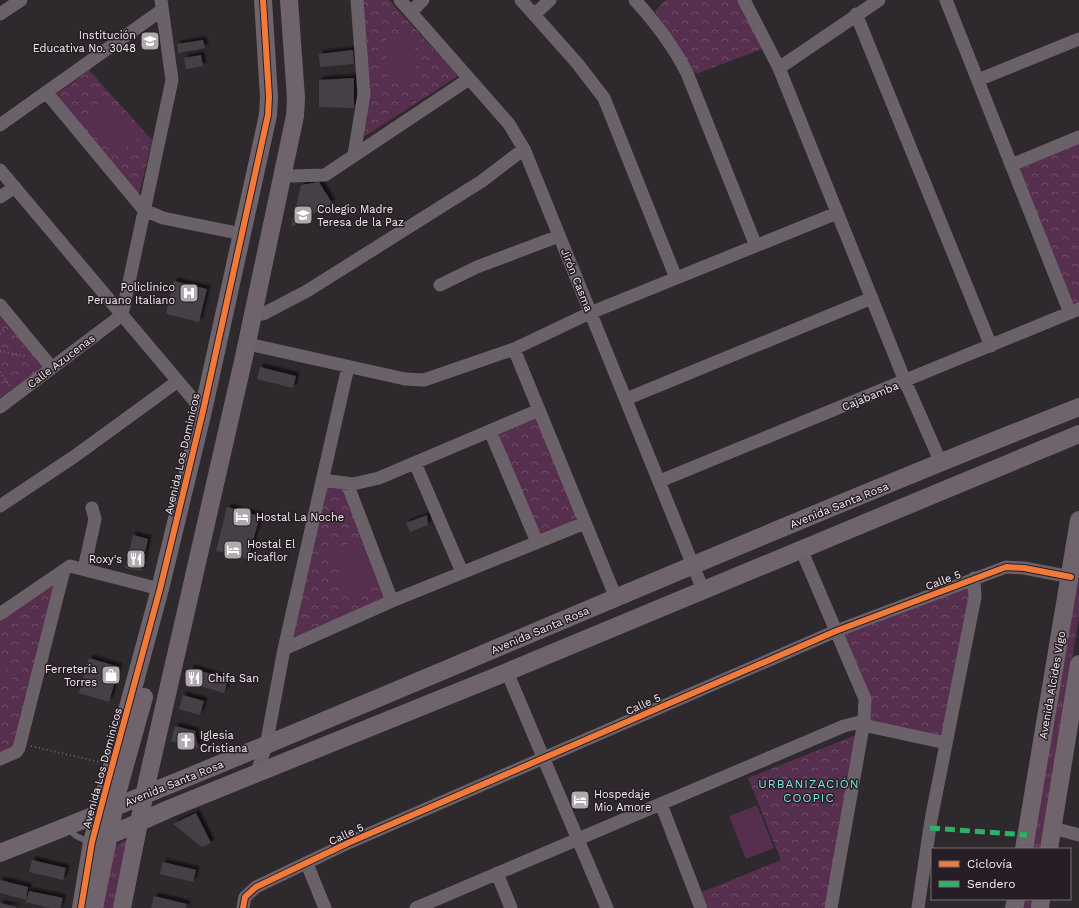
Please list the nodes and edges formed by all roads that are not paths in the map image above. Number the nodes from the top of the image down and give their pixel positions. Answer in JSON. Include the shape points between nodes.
{"nodes":[{"id":1,"x":21,"y":0,"type":"edge"},
{"id":2,"x":263,"y":0,"type":"edge"},
{"id":3,"x":272,"y":0,"type":"edge"},
{"id":4,"x":289,"y":0,"type":"edge"},
{"id":5,"x":299,"y":0,"type":"edge"},
{"id":6,"x":357,"y":0,"type":"edge"},
{"id":7,"x":400,"y":0,"type":"edge"},
{"id":8,"x":423,"y":0,"type":"edge"},
{"id":9,"x":521,"y":0,"type":"edge"},
{"id":10,"x":550,"y":0,"type":"edge"},
{"id":11,"x":635,"y":0,"type":"edge"},
{"id":12,"x":744,"y":0,"type":"edge"},
{"id":13,"x":879,"y":0,"type":"edge"},
{"id":14,"x":946,"y":0,"type":"edge"},
{"id":15,"x":162,"y":5,"type":"edge"},
{"id":16,"x":410,"y":12,"type":"junction"},
{"id":17,"x":0,"y":14,"type":"edge"},
{"id":18,"x":856,"y":14,"type":"junction"},
{"id":19,"x":534,"y":15,"type":"junction"},
{"id":20,"x":292,"y":39,"type":"junction"},
{"id":21,"x":1079,"y":39,"type":"edge"},
{"id":22,"x":303,"y":63,"type":"junction"},
{"id":23,"x":779,"y":68,"type":"junction"},
{"id":24,"x":469,"y":79,"type":"junction"},
{"id":25,"x":978,"y":80,"type":"junction"},
{"id":26,"x":46,"y":92,"type":"junction"},
{"id":27,"x":0,"y":125,"type":"edge"},
{"id":28,"x":1079,"y":136,"type":"edge"},
{"id":29,"x":524,"y":149,"type":"junction"},
{"id":30,"x":354,"y":155,"type":"junction"},
{"id":31,"x":1011,"y":165,"type":"junction"},
{"id":32,"x":0,"y":170,"type":"edge"},
{"id":33,"x":293,"y":176,"type":"junction"},
{"id":34,"x":15,"y":187,"type":"junction"},
{"id":35,"x":0,"y":197,"type":"edge"},
{"id":36,"x":144,"y":210,"type":"junction"},
{"id":37,"x":837,"y":213,"type":"junction"},
{"id":38,"x":242,"y":234,"type":"junction"},
{"id":39,"x":559,"y":236,"type":"junction"},
{"id":40,"x":756,"y":246,"type":"junction"},
{"id":41,"x":244,"y":270,"type":"junction"},
{"id":42,"x":676,"y":278,"type":"junction"},
{"id":43,"x":440,"y":285,"type":"dead end"},
{"id":44,"x":230,"y":290,"type":"junction"},
{"id":45,"x":872,"y":298,"type":"junction"},
{"id":46,"x":0,"y":305,"type":"edge"},
{"id":47,"x":1074,"y":311,"type":"edge"},
{"id":48,"x":590,"y":313,"type":"junction"},
{"id":49,"x":263,"y":314,"type":"junction"},
{"id":50,"x":122,"y":315,"type":"junction"},
{"id":51,"x":991,"y":346,"type":"junction"},
{"id":52,"x":514,"y":348,"type":"junction"},
{"id":53,"x":251,"y":351,"type":"junction"},
{"id":54,"x":348,"y":366,"type":"junction"},
{"id":55,"x":52,"y":368,"type":"junction"},
{"id":56,"x":178,"y":381,"type":"junction"},
{"id":57,"x":905,"y":381,"type":"junction"},
{"id":58,"x":626,"y":399,"type":"junction"},
{"id":59,"x":0,"y":407,"type":"edge"},
{"id":60,"x":1079,"y":407,"type":"edge"},
{"id":61,"x":539,"y":410,"type":"junction"},
{"id":62,"x":203,"y":411,"type":"junction"},
{"id":63,"x":490,"y":431,"type":"junction"},
{"id":64,"x":1079,"y":434,"type":"edge"},
{"id":65,"x":415,"y":463,"type":"junction"},
{"id":66,"x":941,"y":463,"type":"junction"},
{"id":67,"x":322,"y":480,"type":"junction"},
{"id":68,"x":660,"y":481,"type":"junction"},
{"id":69,"x":347,"y":483,"type":"junction"},
{"id":70,"x":0,"y":506,"type":"edge"},
{"id":71,"x":92,"y":508,"type":"dead end"},
{"id":72,"x":1079,"y":520,"type":"edge"},
{"id":73,"x":585,"y":523,"type":"junction"},
{"id":74,"x":537,"y":542,"type":"junction"},
{"id":75,"x":801,"y":549,"type":"junction"},
{"id":76,"x":694,"y":565,"type":"junction"},
{"id":77,"x":84,"y":569,"type":"junction"},
{"id":78,"x":64,"y":570,"type":"junction"},
{"id":79,"x":462,"y":572,"type":"junction"},
{"id":80,"x":1071,"y":577,"type":"junction"},
{"id":81,"x":974,"y":578,"type":"junction"},
{"id":82,"x":160,"y":588,"type":"junction"},
{"id":83,"x":703,"y":590,"type":"junction"},
{"id":84,"x":616,"y":598,"type":"junction"},
{"id":85,"x":392,"y":601,"type":"junction"},
{"id":86,"x":0,"y":614,"type":"edge"},
{"id":87,"x":836,"y":631,"type":"junction"},
{"id":88,"x":284,"y":649,"type":"junction"},
{"id":89,"x":1079,"y":664,"type":"edge"},
{"id":90,"x":507,"y":672,"type":"junction"},
{"id":91,"x":863,"y":723,"type":"junction"},
{"id":92,"x":946,"y":743,"type":"junction"},
{"id":93,"x":266,"y":746,"type":"junction"},
{"id":94,"x":0,"y":759,"type":"edge"},
{"id":95,"x":545,"y":759,"type":"junction"},
{"id":96,"x":256,"y":774,"type":"junction"},
{"id":97,"x":152,"y":793,"type":"junction"},
{"id":98,"x":661,"y":804,"type":"junction"},
{"id":99,"x":107,"y":811,"type":"junction"},
{"id":100,"x":145,"y":821,"type":"junction"},
{"id":101,"x":66,"y":827,"type":"junction"},
{"id":102,"x":1053,"y":828,"type":"junction"},
{"id":103,"x":1079,"y":835,"type":"edge"},
{"id":104,"x":578,"y":838,"type":"junction"},
{"id":105,"x":100,"y":839,"type":"junction"},
{"id":106,"x":1024,"y":848,"type":"edge"},
{"id":107,"x":1050,"y":848,"type":"edge"},
{"id":108,"x":0,"y":854,"type":"edge"},
{"id":109,"x":307,"y":864,"type":"junction"},
{"id":110,"x":497,"y":873,"type":"junction"},
{"id":111,"x":80,"y":908,"type":"edge"},
{"id":112,"x":94,"y":908,"type":"edge"},
{"id":113,"x":122,"y":908,"type":"edge"},
{"id":114,"x":134,"y":908,"type":"edge"},
{"id":115,"x":243,"y":908,"type":"edge"},
{"id":116,"x":325,"y":908,"type":"edge"},
{"id":117,"x":417,"y":908,"type":"edge"},
{"id":118,"x":510,"y":908,"type":"edge"},
{"id":119,"x":607,"y":908,"type":"edge"},
{"id":120,"x":701,"y":908,"type":"edge"},
{"id":121,"x":831,"y":908,"type":"edge"},
{"id":122,"x":918,"y":908,"type":"edge"}],
"edges":[{"from":1,"to":17,"type":"street"},
{"from":2,"to":38,"type":"main road","name":"Avenida Los Dominicos","via":[[269,102]]},
{"from":3,"to":41,"type":"main road","name":"Avenida Los Dominicos","via":[[278,109]]},
{"from":4,"to":20,"type":"main road"},
{"from":5,"to":22,"type":"main road"},
{"from":6,"to":30,"type":"street","via":[[364,94]]},
{"from":7,"to":16,"type":"street","name":"Jirón Casma"},
{"from":8,"to":16,"type":"street"},
{"from":9,"to":19,"type":"street"},
{"from":10,"to":19,"type":"street"},
{"from":11,"to":40,"type":"street","via":[[658,25],[687,73]]},
{"from":12,"to":23,"type":"street"},
{"from":13,"to":18,"type":"street"},
{"from":14,"to":25,"type":"street"},
{"from":15,"to":26,"type":"street"},
{"from":15,"to":36,"type":"street","via":[[172,80]]},
{"from":16,"to":24,"type":"street","name":"Jirón Casma"},
{"from":18,"to":23,"type":"street"},
{"from":18,"to":51,"type":"street"},
{"from":19,"to":42,"type":"street","via":[[604,98]]},
{"from":20,"to":22,"type":"main road"},
{"from":20,"to":53,"type":"main road","via":[[296,116]]},
{"from":21,"to":25,"type":"street"},
{"from":22,"to":33,"type":"main road","via":[[306,114]]},
{"from":23,"to":37,"type":"street"},
{"from":24,"to":29,"type":"street","name":"Jirón Casma","via":[[509,124]]},
{"from":24,"to":30,"type":"street"},
{"from":25,"to":31,"type":"street"},
{"from":26,"to":27,"type":"street"},
{"from":26,"to":36,"type":"street"},
{"from":28,"to":31,"type":"street"},
{"from":29,"to":39,"type":"street","name":"Jirón Casma"},
{"from":29,"to":49,"type":"street","via":[[482,181],[307,292]]},
{"from":30,"to":33,"type":"street","via":[[325,175]]},
{"from":31,"to":47,"type":"street"},
{"from":32,"to":34,"type":"street"},
{"from":33,"to":49,"type":"main road"},
{"from":34,"to":35,"type":"street"},
{"from":34,"to":50,"type":"street"},
{"from":36,"to":38,"type":"street","via":[[163,218]]},
{"from":36,"to":50,"type":"street"},
{"from":37,"to":40,"type":"street"},
{"from":37,"to":45,"type":"street"},
{"from":38,"to":44,"type":"main road","name":"Avenida Los Dominicos"},
{"from":39,"to":43,"type":"street","via":[[477,267]]},
{"from":39,"to":48,"type":"street","name":"Jirón Casma"},
{"from":40,"to":42,"type":"street"},
{"from":41,"to":44,"type":"main road"},
{"from":41,"to":99,"type":"main road","name":"Avenida Los Dominicos","via":[[171,592]]},
{"from":42,"to":48,"type":"street"},
{"from":44,"to":62,"type":"main road","name":"Avenida Los Dominicos"},
{"from":45,"to":57,"type":"street"},
{"from":45,"to":58,"type":"street"},
{"from":46,"to":55,"type":"street"},
{"from":47,"to":51,"type":"street","name":"Cajabamba"},
{"from":48,"to":52,"type":"street"},
{"from":48,"to":58,"type":"street","name":"Jirón Casma"},
{"from":49,"to":53,"type":"main road"},
{"from":50,"to":55,"type":"street","name":"Calle Azucenas"},
{"from":50,"to":56,"type":"street"},
{"from":51,"to":57,"type":"street","name":"Cajabamba"},
{"from":52,"to":54,"type":"street","via":[[424,380],[405,379]]},
{"from":52,"to":61,"type":"street"},
{"from":53,"to":54,"type":"street"},
{"from":53,"to":97,"type":"main road","via":[[195,569]]},
{"from":53,"to":97,"type":"main road","via":[[249,381]]},
{"from":54,"to":67,"type":"street"},
{"from":55,"to":59,"type":"street","name":"Calle Azucenas"},
{"from":56,"to":62,"type":"street"},
{"from":56,"to":70,"type":"street","via":[[75,456]]},
{"from":57,"to":66,"type":"street"},
{"from":57,"to":68,"type":"street","name":"Cajabamba"},
{"from":58,"to":68,"type":"street","name":"Jirón Casma"},
{"from":60,"to":66,"type":"main road","name":"Avenida Santa Rosa"},
{"from":61,"to":63,"type":"street"},
{"from":61,"to":73,"type":"street"},
{"from":62,"to":82,"type":"main road","name":"Avenida Los Dominicos"},
{"from":63,"to":65,"type":"street"},
{"from":63,"to":74,"type":"street"},
{"from":64,"to":75,"type":"main road","name":"Avenida Santa Rosa"},
{"from":65,"to":69,"type":"street","via":[[379,478]]},
{"from":65,"to":79,"type":"street"},
{"from":66,"to":76,"type":"main road","name":"Avenida Santa Rosa"},
{"from":67,"to":69,"type":"street"},
{"from":67,"to":88,"type":"street"},
{"from":68,"to":76,"type":"street","name":"Jirón Casma"},
{"from":69,"to":85,"type":"street"},
{"from":71,"to":77,"type":"street","via":[[95,518]]},
{"from":72,"to":80,"type":"main road","name":"Avenida Alcides Vigo"},
{"from":73,"to":74,"type":"street"},
{"from":73,"to":84,"type":"street"},
{"from":74,"to":79,"type":"street"},
{"from":75,"to":83,"type":"main road","name":"Avenida Santa Rosa"},
{"from":75,"to":87,"type":"street"},
{"from":76,"to":83,"type":"street","name":"Jirón Casma"},
{"from":76,"to":84,"type":"main road","name":"Avenida Santa Rosa"},
{"from":77,"to":78,"type":"street","via":[[70,566]]},
{"from":77,"to":82,"type":"street"},
{"from":78,"to":86,"type":"street"},
{"from":78,"to":94,"type":"street","via":[[20,743],[16,752]]},
{"from":79,"to":85,"type":"street"},
{"from":80,"to":81,"type":"street","name":"Calle 5","via":[[1006,566]]},
{"from":80,"to":106,"type":"main road","name":"Avenida Alcides Vigo"},
{"from":81,"to":87,"type":"street","name":"Calle 5"},
{"from":81,"to":92,"type":"street","via":[[975,596]]},
{"from":82,"to":99,"type":"main road","name":"Avenida Los Dominicos","via":[[112,765]]},
{"from":83,"to":90,"type":"main road","name":"Avenida Santa Rosa"},
{"from":84,"to":93,"type":"main road","name":"Avenida Santa Rosa"},
{"from":85,"to":88,"type":"street"},
{"from":87,"to":91,"type":"street","via":[[865,699]]},
{"from":87,"to":95,"type":"street","name":"Calle 5"},
{"from":88,"to":93,"type":"street"},
{"from":89,"to":102,"type":"main road","name":"Avenida Alcides Vigo"},
{"from":90,"to":95,"type":"street"},
{"from":90,"to":96,"type":"main road","name":"Avenida Santa Rosa"},
{"from":91,"to":92,"type":"street"},
{"from":91,"to":98,"type":"street","via":[[844,726]]},
{"from":91,"to":121,"type":"street"},
{"from":92,"to":122,"type":"street"},
{"from":93,"to":96,"type":"street"},
{"from":93,"to":97,"type":"main road","name":"Avenida Santa Rosa"},
{"from":95,"to":104,"type":"street"},
{"from":95,"to":109,"type":"street","name":"Calle 5","via":[[348,843]]},
{"from":96,"to":100,"type":"main road","name":"Avenida Santa Rosa"},
{"from":97,"to":99,"type":"main road","name":"Avenida Santa Rosa"},
{"from":97,"to":100,"type":"main road"},
{"from":98,"to":104,"type":"street"},
{"from":98,"to":120,"type":"street"},
{"from":99,"to":101,"type":"main road","name":"Avenida Santa Rosa"},
{"from":99,"to":105,"type":"main road","name":"Avenida Los Dominicos"},
{"from":100,"to":105,"type":"main road","name":"Avenida Santa Rosa"},
{"from":100,"to":113,"type":"main road"},
{"from":100,"to":114,"type":"main road"},
{"from":101,"to":105,"type":"lane","via":[[76,836]]},
{"from":101,"to":108,"type":"main road","name":"Avenida Santa Rosa"},
{"from":102,"to":103,"type":"street"},
{"from":102,"to":107,"type":"main road","name":"Avenida Alcides Vigo"},
{"from":104,"to":110,"type":"street"},
{"from":104,"to":119,"type":"street"},
{"from":105,"to":111,"type":"main road","name":"Avenida Los Dominicos"},
{"from":105,"to":112,"type":"main road","name":"Avenida Los Dominicos"},
{"from":109,"to":115,"type":"street","name":"Calle 5","via":[[256,888],[245,897]]},
{"from":109,"to":116,"type":"street"},
{"from":110,"to":117,"type":"street"},
{"from":110,"to":118,"type":"street"}]}
